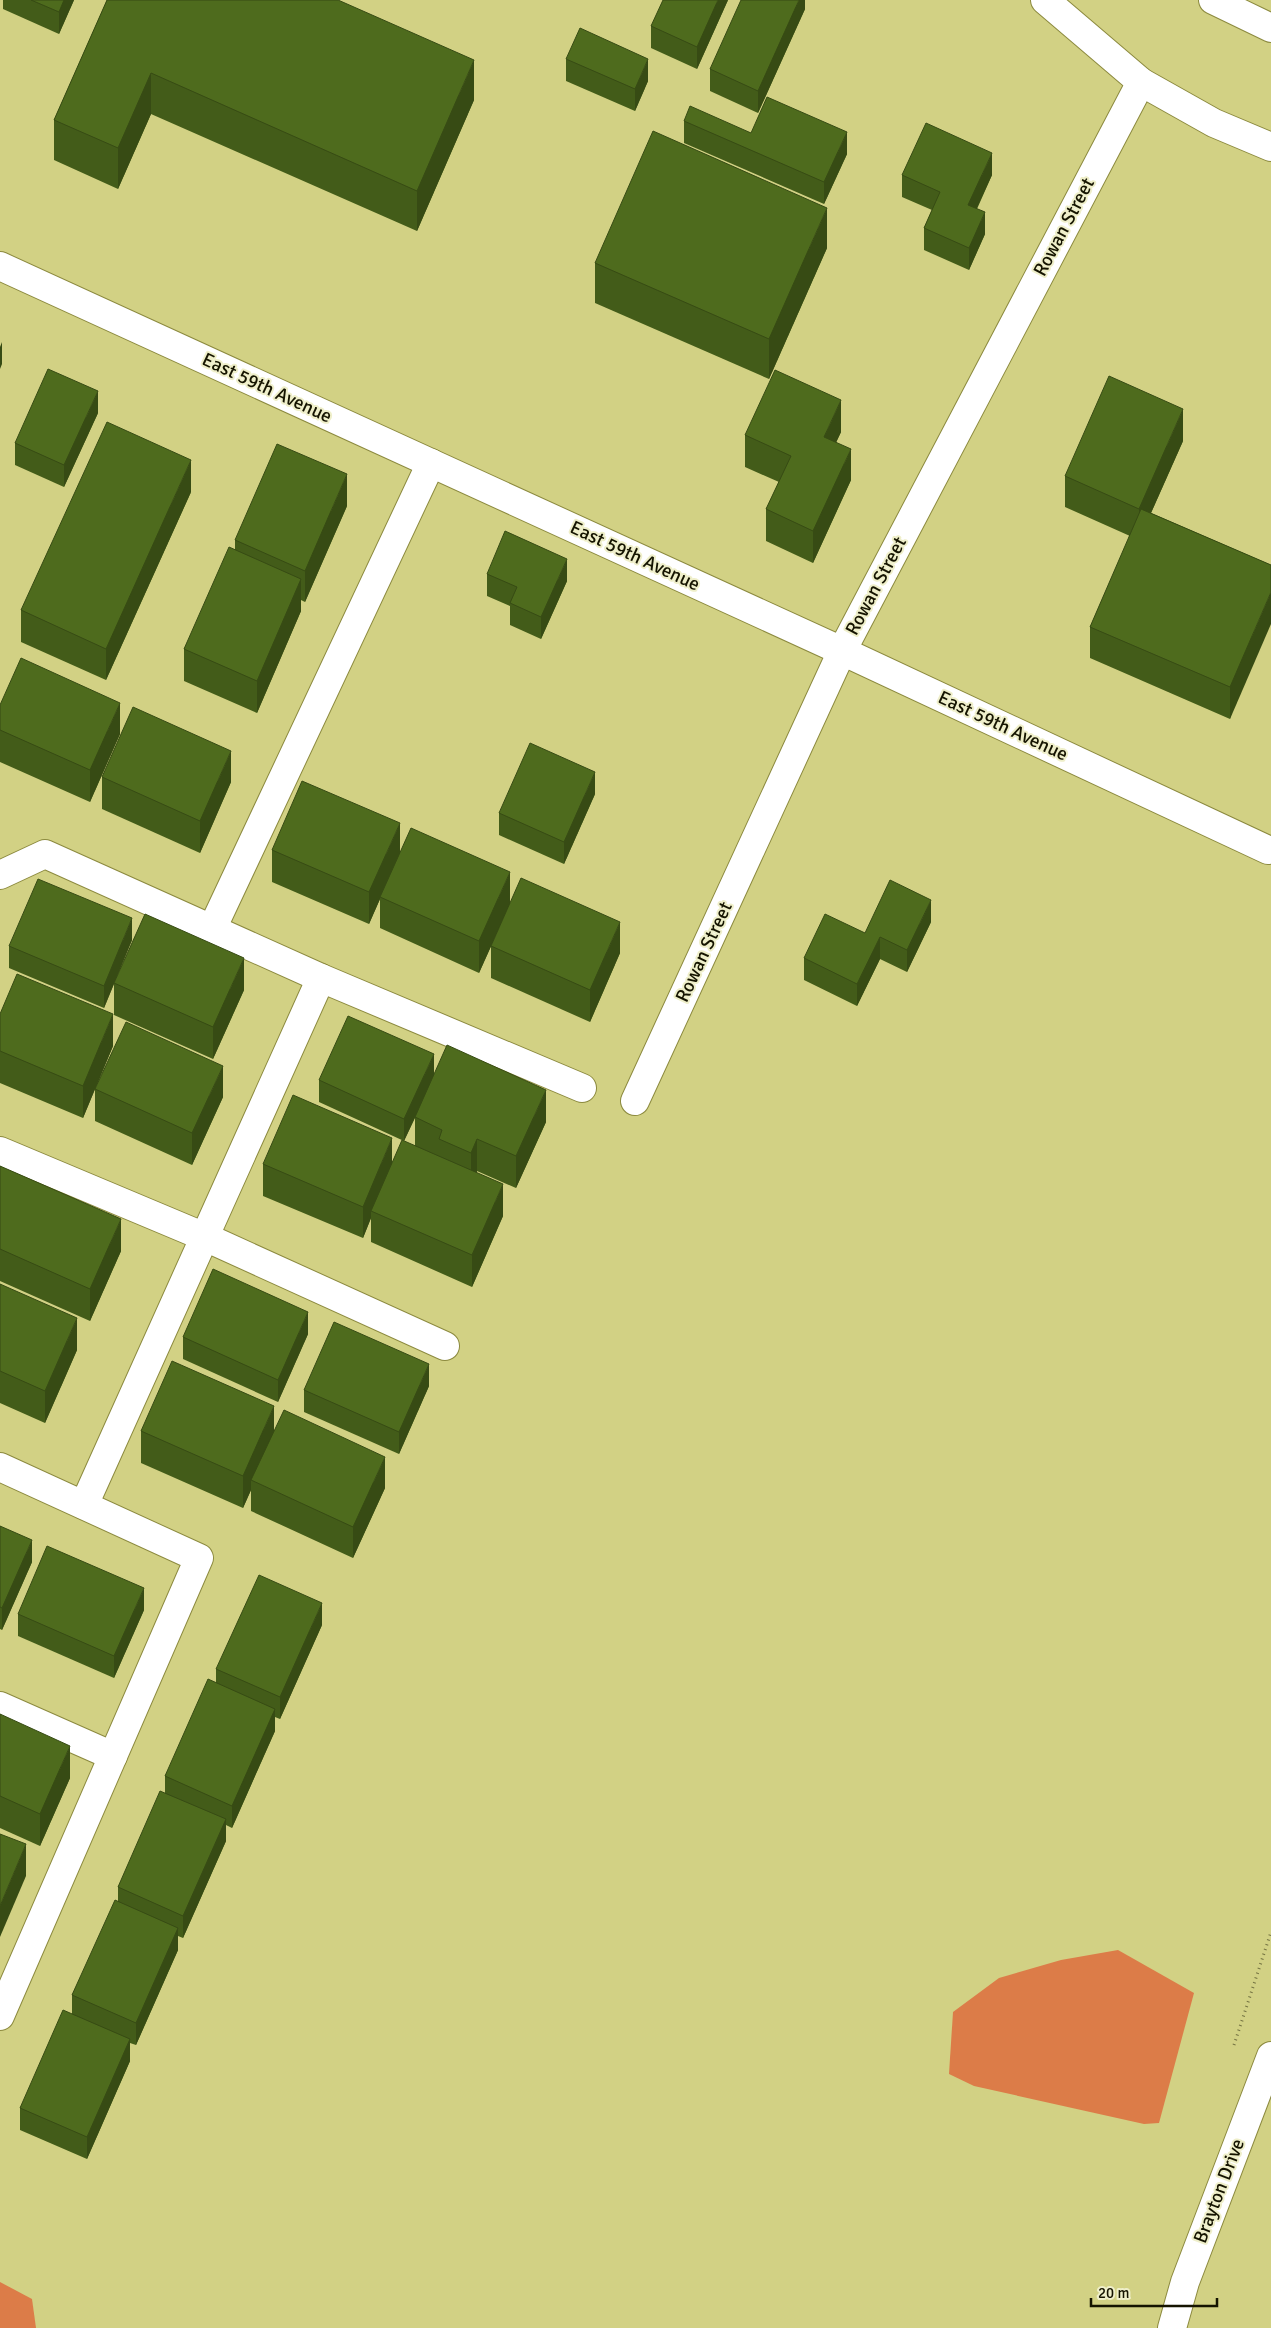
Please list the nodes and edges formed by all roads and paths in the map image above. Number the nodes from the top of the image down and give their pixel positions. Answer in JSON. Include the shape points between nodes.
{"nodes":[{"id":1,"x":1045,"y":0,"type":"edge"},
{"id":2,"x":1213,"y":0,"type":"edge"},
{"id":3,"x":1271,"y":28,"type":"edge"},
{"id":4,"x":1141,"y":82,"type":"junction"},
{"id":5,"x":1271,"y":147,"type":"edge"},
{"id":6,"x":0,"y":266,"type":"edge"},
{"id":7,"x":431,"y":463,"type":"junction"},
{"id":8,"x":842,"y":651,"type":"junction"},
{"id":9,"x":1268,"y":850,"type":"dead end"},
{"id":10,"x":0,"y":875,"type":"edge"},
{"id":11,"x":212,"y":929,"type":"junction"},
{"id":12,"x":321,"y":978,"type":"junction"},
{"id":13,"x":582,"y":1088,"type":"dead end"},
{"id":14,"x":636,"y":1101,"type":"dead end"},
{"id":15,"x":0,"y":1151,"type":"edge"},
{"id":16,"x":205,"y":1237,"type":"junction"},
{"id":17,"x":445,"y":1346,"type":"dead end"},
{"id":18,"x":0,"y":1467,"type":"edge"},
{"id":19,"x":84,"y":1505,"type":"junction"},
{"id":20,"x":0,"y":1706,"type":"edge"},
{"id":21,"x":113,"y":1756,"type":"junction"},
{"id":22,"x":0,"y":2016,"type":"edge"},
{"id":23,"x":1271,"y":2056,"type":"edge"},
{"id":24,"x":1172,"y":2328,"type":"edge"}],
"edges":[{"from":1,"to":4,"type":"street"},
{"from":2,"to":3,"type":"street"},
{"from":4,"to":5,"type":"street","via":[[1214,124]]},
{"from":4,"to":8,"type":"street","name":"Rowan Street"},
{"from":6,"to":7,"type":"street","name":"East 59th Avenue"},
{"from":7,"to":8,"type":"street","name":"East 59th Avenue"},
{"from":7,"to":11,"type":"street"},
{"from":8,"to":9,"type":"street","name":"East 59th Avenue"},
{"from":8,"to":14,"type":"street","name":"Rowan Street"},
{"from":10,"to":11,"type":"street","via":[[45,854]]},
{"from":11,"to":12,"type":"street"},
{"from":12,"to":13,"type":"street"},
{"from":12,"to":16,"type":"street"},
{"from":15,"to":16,"type":"street"},
{"from":16,"to":17,"type":"street"},
{"from":16,"to":19,"type":"street"},
{"from":18,"to":19,"type":"street"},
{"from":19,"to":21,"type":"street","via":[[200,1558]]},
{"from":20,"to":21,"type":"street"},
{"from":21,"to":22,"type":"street"},
{"from":23,"to":24,"type":"street","name":"Brayton Drive","via":[[1185,2282]]}]}
